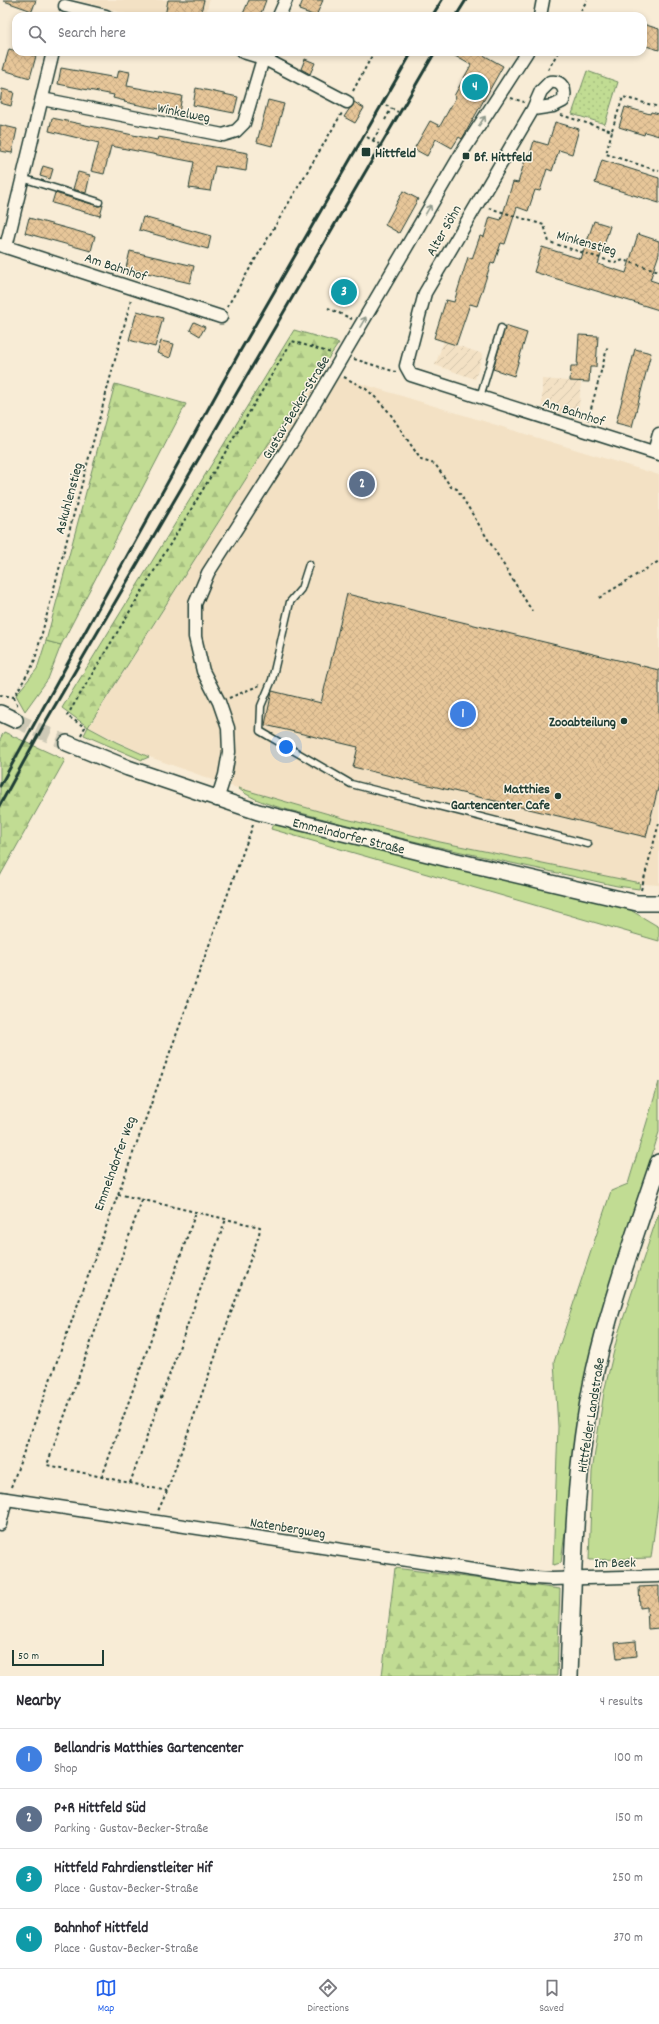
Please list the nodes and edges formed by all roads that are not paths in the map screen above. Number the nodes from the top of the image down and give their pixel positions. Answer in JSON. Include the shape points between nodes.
{"nodes":[{"id":1,"x":286,"y":0,"type":"edge"},
{"id":2,"x":543,"y":0,"type":"edge"},
{"id":3,"x":64,"y":7,"type":"edge"},
{"id":4,"x":87,"y":12,"type":"edge"},
{"id":5,"x":281,"y":12,"type":"edge"},
{"id":6,"x":541,"y":12,"type":"edge"},
{"id":7,"x":52,"y":56,"type":"edge"},
{"id":8,"x":264,"y":56,"type":"edge"},
{"id":9,"x":266,"y":56,"type":"edge"},
{"id":10,"x":524,"y":56,"type":"edge"},
{"id":11,"x":42,"y":99,"type":"junction"},
{"id":12,"x":347,"y":102,"type":"road end"},
{"id":13,"x":529,"y":106,"type":"junction"},
{"id":14,"x":22,"y":178,"type":"junction"},
{"id":15,"x":99,"y":202,"type":"dead end"},
{"id":16,"x":3,"y":246,"type":"edge"},
{"id":17,"x":221,"y":317,"type":"road end"},
{"id":18,"x":501,"y":328,"type":"dead end"},
{"id":19,"x":411,"y":375,"type":"joint"},
{"id":20,"x":480,"y":397,"type":"junction"},
{"id":21,"x":659,"y":434,"type":"edge"},
{"id":22,"x":657,"y":453,"type":"edge"},
{"id":23,"x":309,"y":564,"type":"dead end"},
{"id":24,"x":0,"y":713,"type":"edge"},
{"id":25,"x":15,"y":720,"type":"tunnel mouth"},
{"id":26,"x":74,"y":740,"type":"tunnel mouth"},
{"id":27,"x":217,"y":800,"type":"junction"},
{"id":28,"x":588,"y":844,"type":"dead end"},
{"id":29,"x":637,"y":903,"type":"junction"},
{"id":30,"x":659,"y":903,"type":"edge"},
{"id":31,"x":659,"y":913,"type":"edge"},
{"id":32,"x":659,"y":1163,"type":"edge"},
{"id":33,"x":3,"y":1499,"type":"edge"},
{"id":34,"x":0,"y":1524,"type":"edge"},
{"id":35,"x":659,"y":1576,"type":"edge"},
{"id":36,"x":572,"y":1578,"type":"junction"},
{"id":37,"x":570,"y":1676,"type":"edge"}],
"edges":[{"from":1,"to":5,"type":"street"},
{"from":2,"to":6,"type":"street"},
{"from":3,"to":4,"type":"street"},
{"from":7,"to":11,"type":"street"},
{"from":8,"to":11,"type":"street","name":"Winkelweg","via":[[244,123],[236,131],[223,135]]},
{"from":9,"to":12,"type":"street"},
{"from":27,"to":10,"type":"street","name":"Gustav-Becker-Straße","one_way":true,"via":[[229,752],[228,728],[202,664],[195,637],[195,604],[208,573],[298,432],[461,154]]},
{"from":11,"to":14,"type":"street"},
{"from":13,"to":13,"type":"street","name":"Alter Söhn","via":[[547,84],[554,81],[561,84],[565,94],[563,101],[553,106]]},
{"from":13,"to":19,"type":"street","name":"Alter Söhn","via":[[425,292],[406,366]]},
{"from":14,"to":15,"type":"lane"},
{"from":14,"to":16,"type":"street"},
{"from":16,"to":17,"type":"street","name":"Am Bahnhof"},
{"from":18,"to":20,"type":"lane"},
{"from":19,"to":20,"type":"street","name":"Am Bahnhof"},
{"from":20,"to":22,"type":"street","name":"Am Bahnhof"},
{"from":21,"to":22,"type":"street"},
{"from":23,"to":28,"type":"lane","via":[[301,590],[290,602],[272,680],[261,706],[260,731],[351,784]]},
{"from":24,"to":25,"type":"street"},
{"from":26,"to":27,"type":"street","name":"Emmelndorfer Straße","via":[[128,768]]},
{"from":27,"to":29,"type":"street","name":"Emmelndorfer Straße","via":[[448,859]]},
{"from":29,"to":30,"type":"street","name":"Emmelndorfer Straße"},
{"from":29,"to":31,"type":"street","name":"Emmelndorfer Straße"},
{"from":32,"to":36,"type":"main road","name":"Hittfelder Landstraße","via":[[599,1355],[586,1422],[577,1498]]},
{"from":33,"to":34,"type":"street"},
{"from":33,"to":36,"type":"street","name":"Natenbergweg","via":[[519,1577]]},
{"from":35,"to":36,"type":"street","name":"Im Beek"},
{"from":36,"to":37,"type":"main road","name":"Hittfelder Landstraße"}]}
